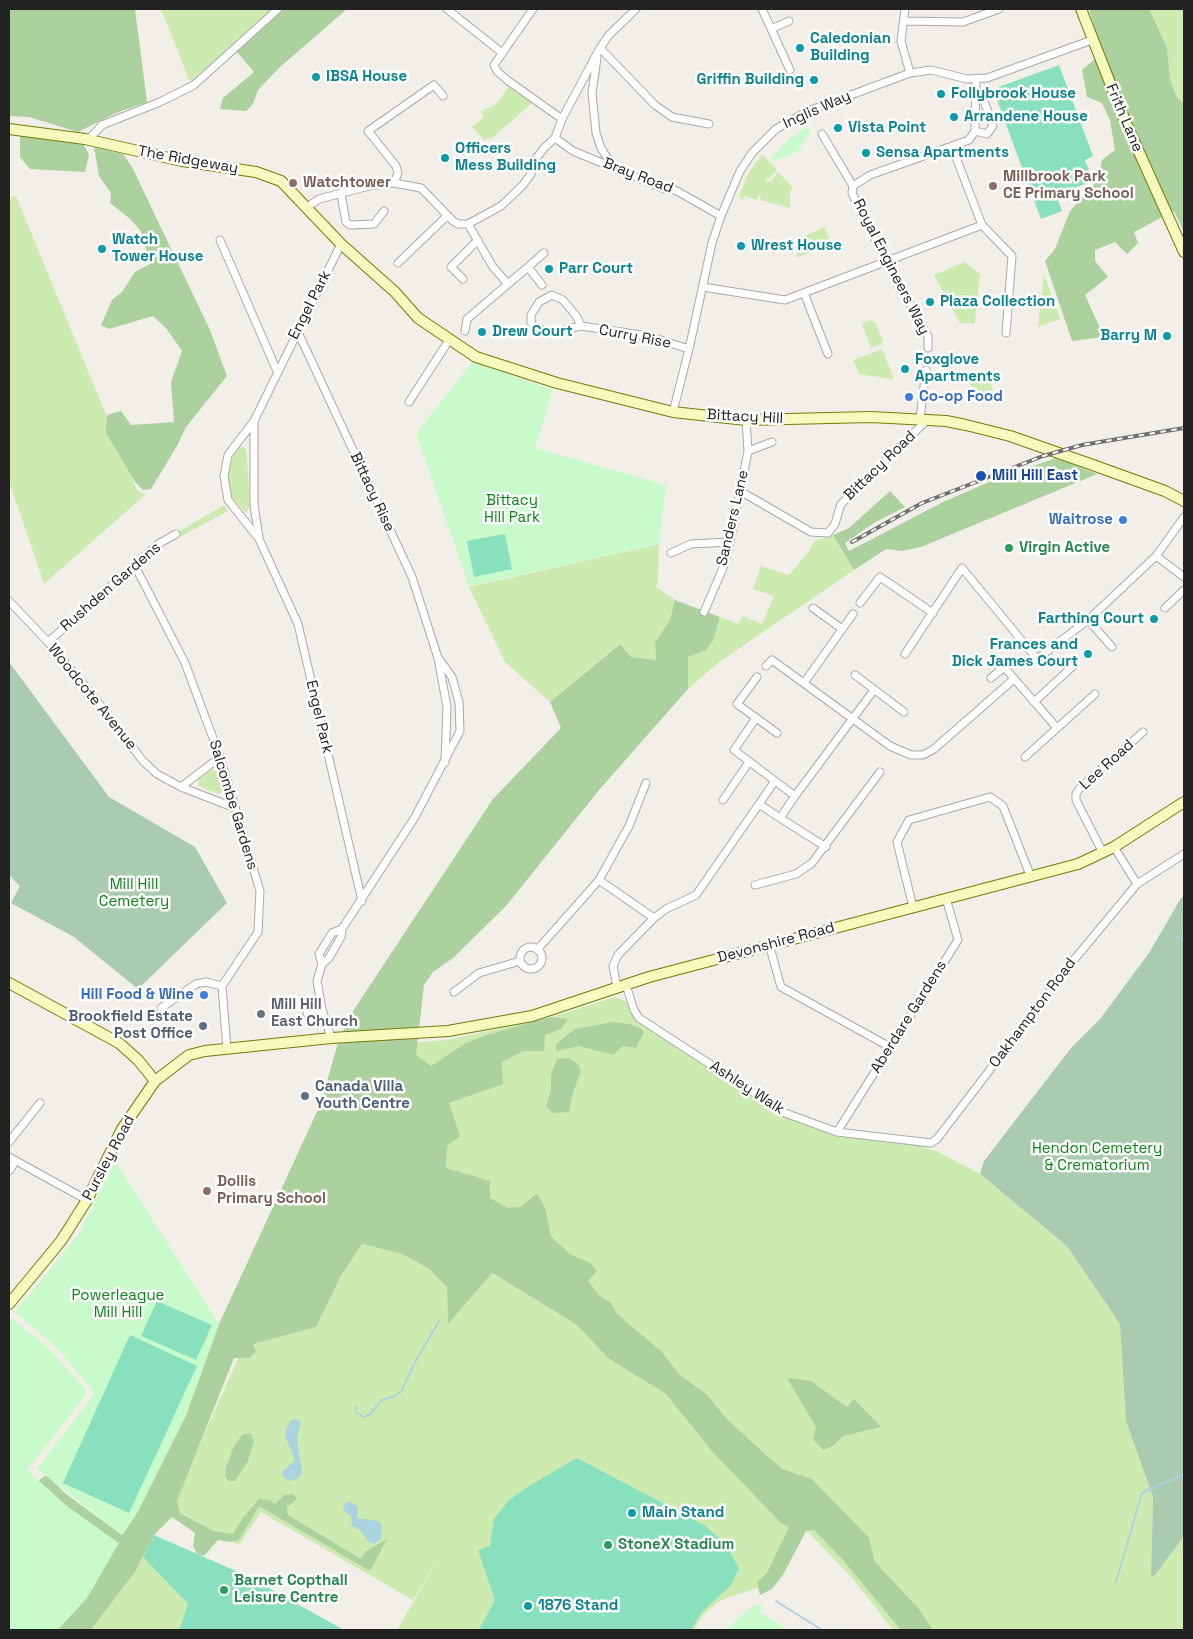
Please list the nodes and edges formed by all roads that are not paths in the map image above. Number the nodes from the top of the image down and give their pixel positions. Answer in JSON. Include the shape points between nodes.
{"nodes":[{"id":1,"x":278,"y":9,"type":"edge"},
{"id":2,"x":446,"y":9,"type":"edge"},
{"id":3,"x":532,"y":9,"type":"edge"},
{"id":4,"x":636,"y":9,"type":"edge"},
{"id":5,"x":762,"y":9,"type":"edge"},
{"id":6,"x":905,"y":9,"type":"edge"},
{"id":7,"x":999,"y":9,"type":"edge"},
{"id":8,"x":1080,"y":9,"type":"edge"},
{"id":9,"x":789,"y":21,"type":"dead end"},
{"id":10,"x":904,"y":21,"type":"junction"},
{"id":11,"x":771,"y":29,"type":"junction"},
{"id":12,"x":1092,"y":40,"type":"junction"},
{"id":13,"x":600,"y":48,"type":"junction"},
{"id":14,"x":501,"y":52,"type":"junction"},
{"id":15,"x":790,"y":70,"type":"dead end"},
{"id":16,"x":910,"y":73,"type":"junction"},
{"id":17,"x":976,"y":79,"type":"junction"},
{"id":18,"x":976,"y":95,"type":"junction"},
{"id":19,"x":443,"y":96,"type":"dead end"},
{"id":20,"x":562,"y":119,"type":"junction"},
{"id":21,"x":709,"y":124,"type":"dead end"},
{"id":22,"x":9,"y":130,"type":"edge"},
{"id":23,"x":975,"y":131,"type":"junction"},
{"id":24,"x":822,"y":134,"type":"dead end"},
{"id":25,"x":555,"y":138,"type":"junction"},
{"id":26,"x":88,"y":140,"type":"junction"},
{"id":27,"x":952,"y":147,"type":"junction"},
{"id":28,"x":613,"y":167,"type":"junction"},
{"id":29,"x":394,"y":183,"type":"junction"},
{"id":30,"x":853,"y":186,"type":"junction"},
{"id":31,"x":341,"y":194,"type":"junction"},
{"id":32,"x":307,"y":208,"type":"junction"},
{"id":33,"x":384,"y":211,"type":"dead end"},
{"id":34,"x":447,"y":216,"type":"junction"},
{"id":35,"x":721,"y":216,"type":"junction"},
{"id":36,"x":468,"y":224,"type":"junction"},
{"id":37,"x":982,"y":226,"type":"junction"},
{"id":38,"x":220,"y":240,"type":"dead end"},
{"id":39,"x":478,"y":240,"type":"junction"},
{"id":40,"x":341,"y":244,"type":"junction"},
{"id":41,"x":1184,"y":252,"type":"edge"},
{"id":42,"x":544,"y":253,"type":"dead end"},
{"id":43,"x":886,"y":261,"type":"junction"},
{"id":44,"x":398,"y":263,"type":"dead end"},
{"id":45,"x":528,"y":267,"type":"junction"},
{"id":46,"x":463,"y":279,"type":"dead end"},
{"id":47,"x":507,"y":283,"type":"junction"},
{"id":48,"x":542,"y":285,"type":"dead end"},
{"id":49,"x":703,"y":287,"type":"junction"},
{"id":50,"x":804,"y":293,"type":"junction"},
{"id":51,"x":581,"y":326,"type":"junction"},
{"id":52,"x":297,"y":330,"type":"junction"},
{"id":53,"x":464,"y":331,"type":"dead end"},
{"id":54,"x":1006,"y":333,"type":"dead end"},
{"id":55,"x":450,"y":340,"type":"junction"},
{"id":56,"x":928,"y":348,"type":"dead end"},
{"id":57,"x":689,"y":349,"type":"junction"},
{"id":58,"x":828,"y":354,"type":"dead end"},
{"id":59,"x":926,"y":370,"type":"dead end"},
{"id":60,"x":277,"y":371,"type":"junction"},
{"id":61,"x":409,"y":402,"type":"dead end"},
{"id":62,"x":673,"y":412,"type":"junction"},
{"id":63,"x":746,"y":420,"type":"junction"},
{"id":64,"x":924,"y":420,"type":"junction"},
{"id":65,"x":254,"y":421,"type":"junction"},
{"id":66,"x":772,"y":442,"type":"dead end"},
{"id":67,"x":748,"y":451,"type":"junction"},
{"id":68,"x":740,"y":491,"type":"junction"},
{"id":69,"x":1184,"y":501,"type":"edge"},
{"id":70,"x":1184,"y":518,"type":"edge"},
{"id":71,"x":176,"y":534,"type":"dead end"},
{"id":72,"x":259,"y":539,"type":"junction"},
{"id":73,"x":730,"y":542,"type":"junction"},
{"id":74,"x":671,"y":553,"type":"dead end"},
{"id":75,"x":1156,"y":556,"type":"junction"},
{"id":76,"x":135,"y":566,"type":"junction"},
{"id":77,"x":1184,"y":577,"type":"edge"},
{"id":78,"x":1184,"y":590,"type":"edge"},
{"id":79,"x":9,"y":601,"type":"edge"},
{"id":80,"x":860,"y":603,"type":"dead end"},
{"id":81,"x":813,"y":608,"type":"dead end"},
{"id":82,"x":1165,"y":608,"type":"dead end"},
{"id":83,"x":704,"y":612,"type":"dead end"},
{"id":84,"x":933,"y":613,"type":"junction"},
{"id":85,"x":853,"y":614,"type":"dead end"},
{"id":86,"x":1088,"y":620,"type":"junction"},
{"id":87,"x":842,"y":629,"type":"junction"},
{"id":88,"x":48,"y":642,"type":"junction"},
{"id":89,"x":1112,"y":647,"type":"dead end"},
{"id":90,"x":904,"y":654,"type":"dead end"},
{"id":91,"x":438,"y":658,"type":"junction"},
{"id":92,"x":766,"y":666,"type":"dead end"},
{"id":93,"x":1073,"y":666,"type":"dead end"},
{"id":94,"x":854,"y":675,"type":"dead end"},
{"id":95,"x":757,"y":678,"type":"dead end"},
{"id":96,"x":991,"y":678,"type":"dead end"},
{"id":97,"x":1014,"y":679,"type":"junction"},
{"id":98,"x":804,"y":683,"type":"junction"},
{"id":99,"x":874,"y":690,"type":"junction"},
{"id":100,"x":1095,"y":694,"type":"dead end"},
{"id":101,"x":1034,"y":702,"type":"junction"},
{"id":102,"x":904,"y":712,"type":"dead end"},
{"id":103,"x":756,"y":718,"type":"junction"},
{"id":104,"x":852,"y":718,"type":"junction"},
{"id":105,"x":1057,"y":728,"type":"junction"},
{"id":106,"x":1143,"y":732,"type":"dead end"},
{"id":107,"x":777,"y":733,"type":"dead end"},
{"id":108,"x":220,"y":757,"type":"junction"},
{"id":109,"x":1025,"y":757,"type":"dead end"},
{"id":110,"x":446,"y":762,"type":"junction"},
{"id":111,"x":750,"y":762,"type":"junction"},
{"id":112,"x":880,"y":772,"type":"dead end"},
{"id":113,"x":775,"y":781,"type":"junction"},
{"id":114,"x":646,"y":783,"type":"dead end"},
{"id":115,"x":181,"y":787,"type":"junction"},
{"id":116,"x":795,"y":796,"type":"junction"},
{"id":117,"x":723,"y":800,"type":"dead end"},
{"id":118,"x":1184,"y":802,"type":"edge"},
{"id":119,"x":759,"y":804,"type":"junction"},
{"id":120,"x":235,"y":808,"type":"junction"},
{"id":121,"x":780,"y":818,"type":"junction"},
{"id":122,"x":826,"y":847,"type":"junction"},
{"id":123,"x":1114,"y":847,"type":"junction"},
{"id":124,"x":1104,"y":853,"type":"junction"},
{"id":125,"x":1184,"y":854,"type":"edge"},
{"id":126,"x":1030,"y":875,"type":"junction"},
{"id":127,"x":599,"y":880,"type":"junction"},
{"id":128,"x":1137,"y":884,"type":"junction"},
{"id":129,"x":755,"y":885,"type":"dead end"},
{"id":130,"x":946,"y":898,"type":"junction"},
{"id":131,"x":362,"y":901,"type":"junction"},
{"id":132,"x":912,"y":907,"type":"junction"},
{"id":133,"x":654,"y":918,"type":"junction"},
{"id":134,"x":342,"y":929,"type":"junction"},
{"id":135,"x":769,"y":944,"type":"junction"},
{"id":136,"x":537,"y":950,"type":"junction"},
{"id":137,"x":520,"y":961,"type":"junction"},
{"id":138,"x":322,"y":964,"type":"junction"},
{"id":139,"x":9,"y":983,"type":"edge"},
{"id":140,"x":222,"y":986,"type":"junction"},
{"id":141,"x":621,"y":986,"type":"junction"},
{"id":142,"x":454,"y":992,"type":"dead end"},
{"id":143,"x":161,"y":1008,"type":"dead end"},
{"id":144,"x":322,"y":1009,"type":"junction"},
{"id":145,"x":307,"y":1013,"type":"dead end"},
{"id":146,"x":331,"y":1038,"type":"junction"},
{"id":147,"x":353,"y":1038,"type":"joint"},
{"id":148,"x":890,"y":1047,"type":"junction"},
{"id":149,"x":227,"y":1049,"type":"junction"},
{"id":150,"x":155,"y":1081,"type":"junction"},
{"id":151,"x":40,"y":1103,"type":"dead end"},
{"id":152,"x":837,"y":1132,"type":"junction"},
{"id":153,"x":9,"y":1142,"type":"edge"},
{"id":154,"x":931,"y":1143,"type":"joint"},
{"id":155,"x":12,"y":1159,"type":"edge"},
{"id":156,"x":9,"y":1171,"type":"edge"},
{"id":157,"x":86,"y":1200,"type":"junction"},
{"id":158,"x":9,"y":1304,"type":"edge"}],
"edges":[{"from":1,"to":26,"type":"street","via":[[194,85],[102,125]]},
{"from":2,"to":14,"type":"street"},
{"from":3,"to":14,"type":"street"},
{"from":4,"to":13,"type":"street","via":[[608,35]]},
{"from":5,"to":11,"type":"street"},
{"from":6,"to":10,"type":"street"},
{"from":7,"to":10,"type":"street","via":[[963,22]]},
{"from":8,"to":12,"type":"street","name":"Frith Lane"},
{"from":9,"to":11,"type":"street"},
{"from":10,"to":16,"type":"street","via":[[901,41]]},
{"from":11,"to":15,"type":"street"},
{"from":12,"to":17,"type":"street","name":"Inglis Way","via":[[1006,72]]},
{"from":12,"to":41,"type":"street","name":"Frith Lane"},
{"from":13,"to":20,"type":"street"},
{"from":13,"to":21,"type":"street","via":[[655,105],[672,117]]},
{"from":13,"to":28,"type":"street","via":[[592,93],[596,133]]},
{"from":14,"to":20,"type":"street","via":[[494,65],[496,71]]},
{"from":16,"to":17,"type":"street","name":"Inglis Way","via":[[932,70]]},
{"from":16,"to":35,"type":"street","name":"Inglis Way","via":[[808,111],[776,129],[752,153],[740,171]]},
{"from":17,"to":18,"type":"street"},
{"from":18,"to":23,"type":"street"},
{"from":18,"to":23,"type":"street","name":"Royal Engineers Way","via":[[984,102],[993,126],[987,134]]},
{"from":19,"to":29,"type":"street","via":[[434,84],[368,131],[396,166],[398,173]]},
{"from":20,"to":25,"type":"street"},
{"from":22,"to":26,"type":"street","name":"The Ridgeway"},
{"from":23,"to":27,"type":"street","name":"Royal Engineers Way","via":[[969,140]]},
{"from":24,"to":30,"type":"street","name":"Royal Engineers Way"},
{"from":25,"to":28,"type":"street","name":"Bray Road","via":[[573,151]]},
{"from":25,"to":36,"type":"street","via":[[535,160],[529,178],[516,194]]},
{"from":26,"to":32,"type":"street","name":"The Ridgeway","via":[[182,161],[256,172],[281,181]]},
{"from":27,"to":30,"type":"street","name":"Royal Engineers Way","via":[[870,175]]},
{"from":27,"to":37,"type":"street"},
{"from":28,"to":35,"type":"street","name":"Bray Road","via":[[665,189],[675,190]]},
{"from":29,"to":31,"type":"street"},
{"from":29,"to":34,"type":"street","via":[[421,188]]},
{"from":30,"to":43,"type":"street","name":"Royal Engineers Way","via":[[852,193]]},
{"from":31,"to":32,"type":"street","via":[[319,199]]},
{"from":31,"to":33,"type":"street","via":[[346,222],[350,225],[374,224]]},
{"from":32,"to":40,"type":"street","name":"The Ridgeway"},
{"from":34,"to":36,"type":"street","via":[[458,224]]},
{"from":34,"to":44,"type":"street"},
{"from":35,"to":49,"type":"street","name":"Inglis Way"},
{"from":36,"to":39,"type":"street"},
{"from":37,"to":43,"type":"street"},
{"from":37,"to":54,"type":"street","via":[[1012,256]]},
{"from":38,"to":60,"type":"street"},
{"from":39,"to":46,"type":"street","via":[[451,267]]},
{"from":39,"to":47,"type":"street","via":[[493,267]]},
{"from":40,"to":52,"type":"street","name":"Engel Park"},
{"from":40,"to":55,"type":"street","name":"Bittacy Hill","via":[[395,292],[418,318]]},
{"from":42,"to":45,"type":"street"},
{"from":43,"to":50,"type":"street"},
{"from":43,"to":56,"type":"street","name":"Royal Engineers Way","via":[[928,336]]},
{"from":45,"to":47,"type":"street"},
{"from":45,"to":48,"type":"street"},
{"from":47,"to":53,"type":"street","via":[[467,319]]},
{"from":49,"to":50,"type":"street","via":[[785,300]]},
{"from":49,"to":57,"type":"street","name":"Inglis Way"},
{"from":50,"to":58,"type":"street"},
{"from":51,"to":51,"type":"street","name":"Curry Rise","via":[[545,331],[534,327],[531,314],[539,302],[552,295],[562,300]]},
{"from":51,"to":57,"type":"street","name":"Curry Rise","via":[[648,336]]},
{"from":52,"to":60,"type":"street","name":"Engel Park"},
{"from":52,"to":91,"type":"street","name":"Bittacy Rise","via":[[412,577]]},
{"from":55,"to":61,"type":"street"},
{"from":55,"to":62,"type":"street","name":"Bittacy Hill","via":[[476,357],[494,363],[557,383]]},
{"from":57,"to":62,"type":"street","name":"Inglis Way"},
{"from":59,"to":64,"type":"street"},
{"from":60,"to":65,"type":"street","name":"Engel Park"},
{"from":62,"to":63,"type":"street","name":"Bittacy Hill"},
{"from":63,"to":64,"type":"street","name":"Bittacy Hill"},
{"from":63,"to":67,"type":"street","name":"Sanders Lane"},
{"from":64,"to":68,"type":"street","name":"Bittacy Road","via":[[841,504],[835,524],[828,533],[811,532]]},
{"from":64,"to":69,"type":"street","name":"Bittacy Hill","via":[[966,425],[1010,436],[1165,491]]},
{"from":65,"to":72,"type":"street","name":"Engel Park","via":[[254,504]]},
{"from":65,"to":72,"type":"street","name":"Engel Park","via":[[228,455],[224,476],[228,500]]},
{"from":66,"to":67,"type":"street"},
{"from":67,"to":68,"type":"street","name":"Sanders Lane"},
{"from":68,"to":73,"type":"street","name":"Sanders Lane"},
{"from":70,"to":75,"type":"street"},
{"from":71,"to":76,"type":"street","name":"Rushden Gardens","via":[[158,544]]},
{"from":72,"to":131,"type":"street","name":"Engel Park","via":[[298,624]]},
{"from":73,"to":74,"type":"street","via":[[692,544]]},
{"from":73,"to":83,"type":"street","name":"Sanders Lane"},
{"from":75,"to":77,"type":"street"},
{"from":75,"to":86,"type":"street"},
{"from":76,"to":88,"type":"street","name":"Rushden Gardens"},
{"from":76,"to":108,"type":"street","name":"Salcombe Gardens","via":[[185,663]]},
{"from":78,"to":82,"type":"street"},
{"from":79,"to":88,"type":"street","name":"Woodcote Avenue"},
{"from":80,"to":84,"type":"street","via":[[880,577]]},
{"from":81,"to":87,"type":"street"},
{"from":84,"to":86,"type":"street","via":[[962,568],[1037,659]]},
{"from":84,"to":90,"type":"street"},
{"from":85,"to":87,"type":"street"},
{"from":86,"to":89,"type":"street"},
{"from":87,"to":98,"type":"street"},
{"from":88,"to":115,"type":"street","name":"Woodcote Avenue","via":[[142,761]]},
{"from":91,"to":110,"type":"street","name":"Bittacy Rise","via":[[447,707]]},
{"from":91,"to":110,"type":"street","name":"Bittacy Rise","via":[[452,678],[460,702],[460,731]]},
{"from":92,"to":98,"type":"street","via":[[772,660]]},
{"from":93,"to":101,"type":"street"},
{"from":94,"to":99,"type":"street"},
{"from":95,"to":103,"type":"street","via":[[737,704]]},
{"from":96,"to":97,"type":"street","via":[[1004,668]]},
{"from":97,"to":101,"type":"street"},
{"from":97,"to":104,"type":"street","via":[[923,755],[911,756],[900,752]]},
{"from":98,"to":104,"type":"street"},
{"from":99,"to":102,"type":"street"},
{"from":99,"to":104,"type":"street"},
{"from":100,"to":105,"type":"street"},
{"from":101,"to":105,"type":"street"},
{"from":103,"to":107,"type":"street"},
{"from":103,"to":111,"type":"street","via":[[734,750]]},
{"from":104,"to":116,"type":"street"},
{"from":105,"to":109,"type":"street"},
{"from":106,"to":124,"type":"street","name":"Lee Road","via":[[1076,794],[1076,800]]},
{"from":108,"to":115,"type":"street"},
{"from":108,"to":120,"type":"street","name":"Salcombe Gardens"},
{"from":110,"to":131,"type":"street","name":"Bittacy Rise"},
{"from":111,"to":113,"type":"street"},
{"from":111,"to":117,"type":"street"},
{"from":112,"to":122,"type":"street"},
{"from":113,"to":116,"type":"street"},
{"from":113,"to":119,"type":"street","name":"Ashley Walk"},
{"from":114,"to":127,"type":"street","via":[[629,826]]},
{"from":115,"to":120,"type":"street","name":"Woodcote Avenue"},
{"from":116,"to":121,"type":"street"},
{"from":118,"to":123,"type":"street","name":"Devonshire Road"},
{"from":119,"to":121,"type":"street"},
{"from":119,"to":133,"type":"street","name":"Ashley Walk","via":[[696,895]]},
{"from":120,"to":140,"type":"street","name":"Salcombe Gardens","via":[[260,892],[258,932]]},
{"from":121,"to":122,"type":"street"},
{"from":122,"to":129,"type":"street","via":[[812,863],[796,874]]},
{"from":123,"to":124,"type":"street","name":"Devonshire Road"},
{"from":123,"to":128,"type":"street"},
{"from":124,"to":126,"type":"street","name":"Devonshire Road","via":[[1078,864]]},
{"from":125,"to":128,"type":"street","name":"Oakhampton Road"},
{"from":126,"to":130,"type":"street","name":"Devonshire Road"},
{"from":126,"to":132,"type":"street","via":[[1003,806],[990,797],[908,820],[897,842]]},
{"from":127,"to":133,"type":"street"},
{"from":127,"to":136,"type":"street"},
{"from":128,"to":154,"type":"street","name":"Oakhampton Road"},
{"from":130,"to":132,"type":"street","name":"Devonshire Road"},
{"from":130,"to":148,"type":"street","name":"Aberdare Gardens","via":[[958,940]]},
{"from":131,"to":134,"type":"street","name":"Bittacy Rise"},
{"from":132,"to":135,"type":"street","name":"Devonshire Road"},
{"from":133,"to":141,"type":"street","name":"Ashley Walk","via":[[614,961],[614,976]]},
{"from":134,"to":138,"type":"street","name":"Bittacy Rise","via":[[341,937]]},
{"from":134,"to":138,"type":"street","name":"Bittacy Rise","via":[[332,933],[321,949]]},
{"from":135,"to":141,"type":"street","name":"Devonshire Road"},
{"from":135,"to":148,"type":"street","via":[[781,987]]},
{"from":136,"to":137,"type":"street","via":[[532,947],[524,949]]},
{"from":136,"to":137,"type":"street","via":[[541,958],[537,967],[526,968]]},
{"from":137,"to":142,"type":"street","via":[[479,973]]},
{"from":138,"to":144,"type":"street","name":"Bittacy Rise","via":[[317,981]]},
{"from":139,"to":150,"type":"street","via":[[119,1042]]},
{"from":140,"to":143,"type":"street","via":[[206,982],[196,984]]},
{"from":140,"to":149,"type":"street"},
{"from":141,"to":147,"type":"street","name":"Devonshire Road","via":[[532,1016],[448,1031]]},
{"from":141,"to":152,"type":"street","name":"Ashley Walk","via":[[639,1018],[785,1113]]},
{"from":144,"to":145,"type":"street"},
{"from":144,"to":146,"type":"street","name":"Bittacy Rise"},
{"from":146,"to":147,"type":"street","name":"Pursley Road"},
{"from":146,"to":149,"type":"street","name":"Pursley Road"},
{"from":148,"to":152,"type":"street","name":"Aberdare Gardens"},
{"from":149,"to":150,"type":"street","name":"Pursley Road","via":[[189,1055]]},
{"from":150,"to":157,"type":"street","name":"Pursley Road","via":[[122,1129]]},
{"from":151,"to":153,"type":"street"},
{"from":152,"to":154,"type":"street","name":"Ashley Walk"},
{"from":155,"to":156,"type":"street"},
{"from":155,"to":157,"type":"street"},
{"from":157,"to":158,"type":"street","name":"Pursley Road","via":[[62,1241]]}]}
